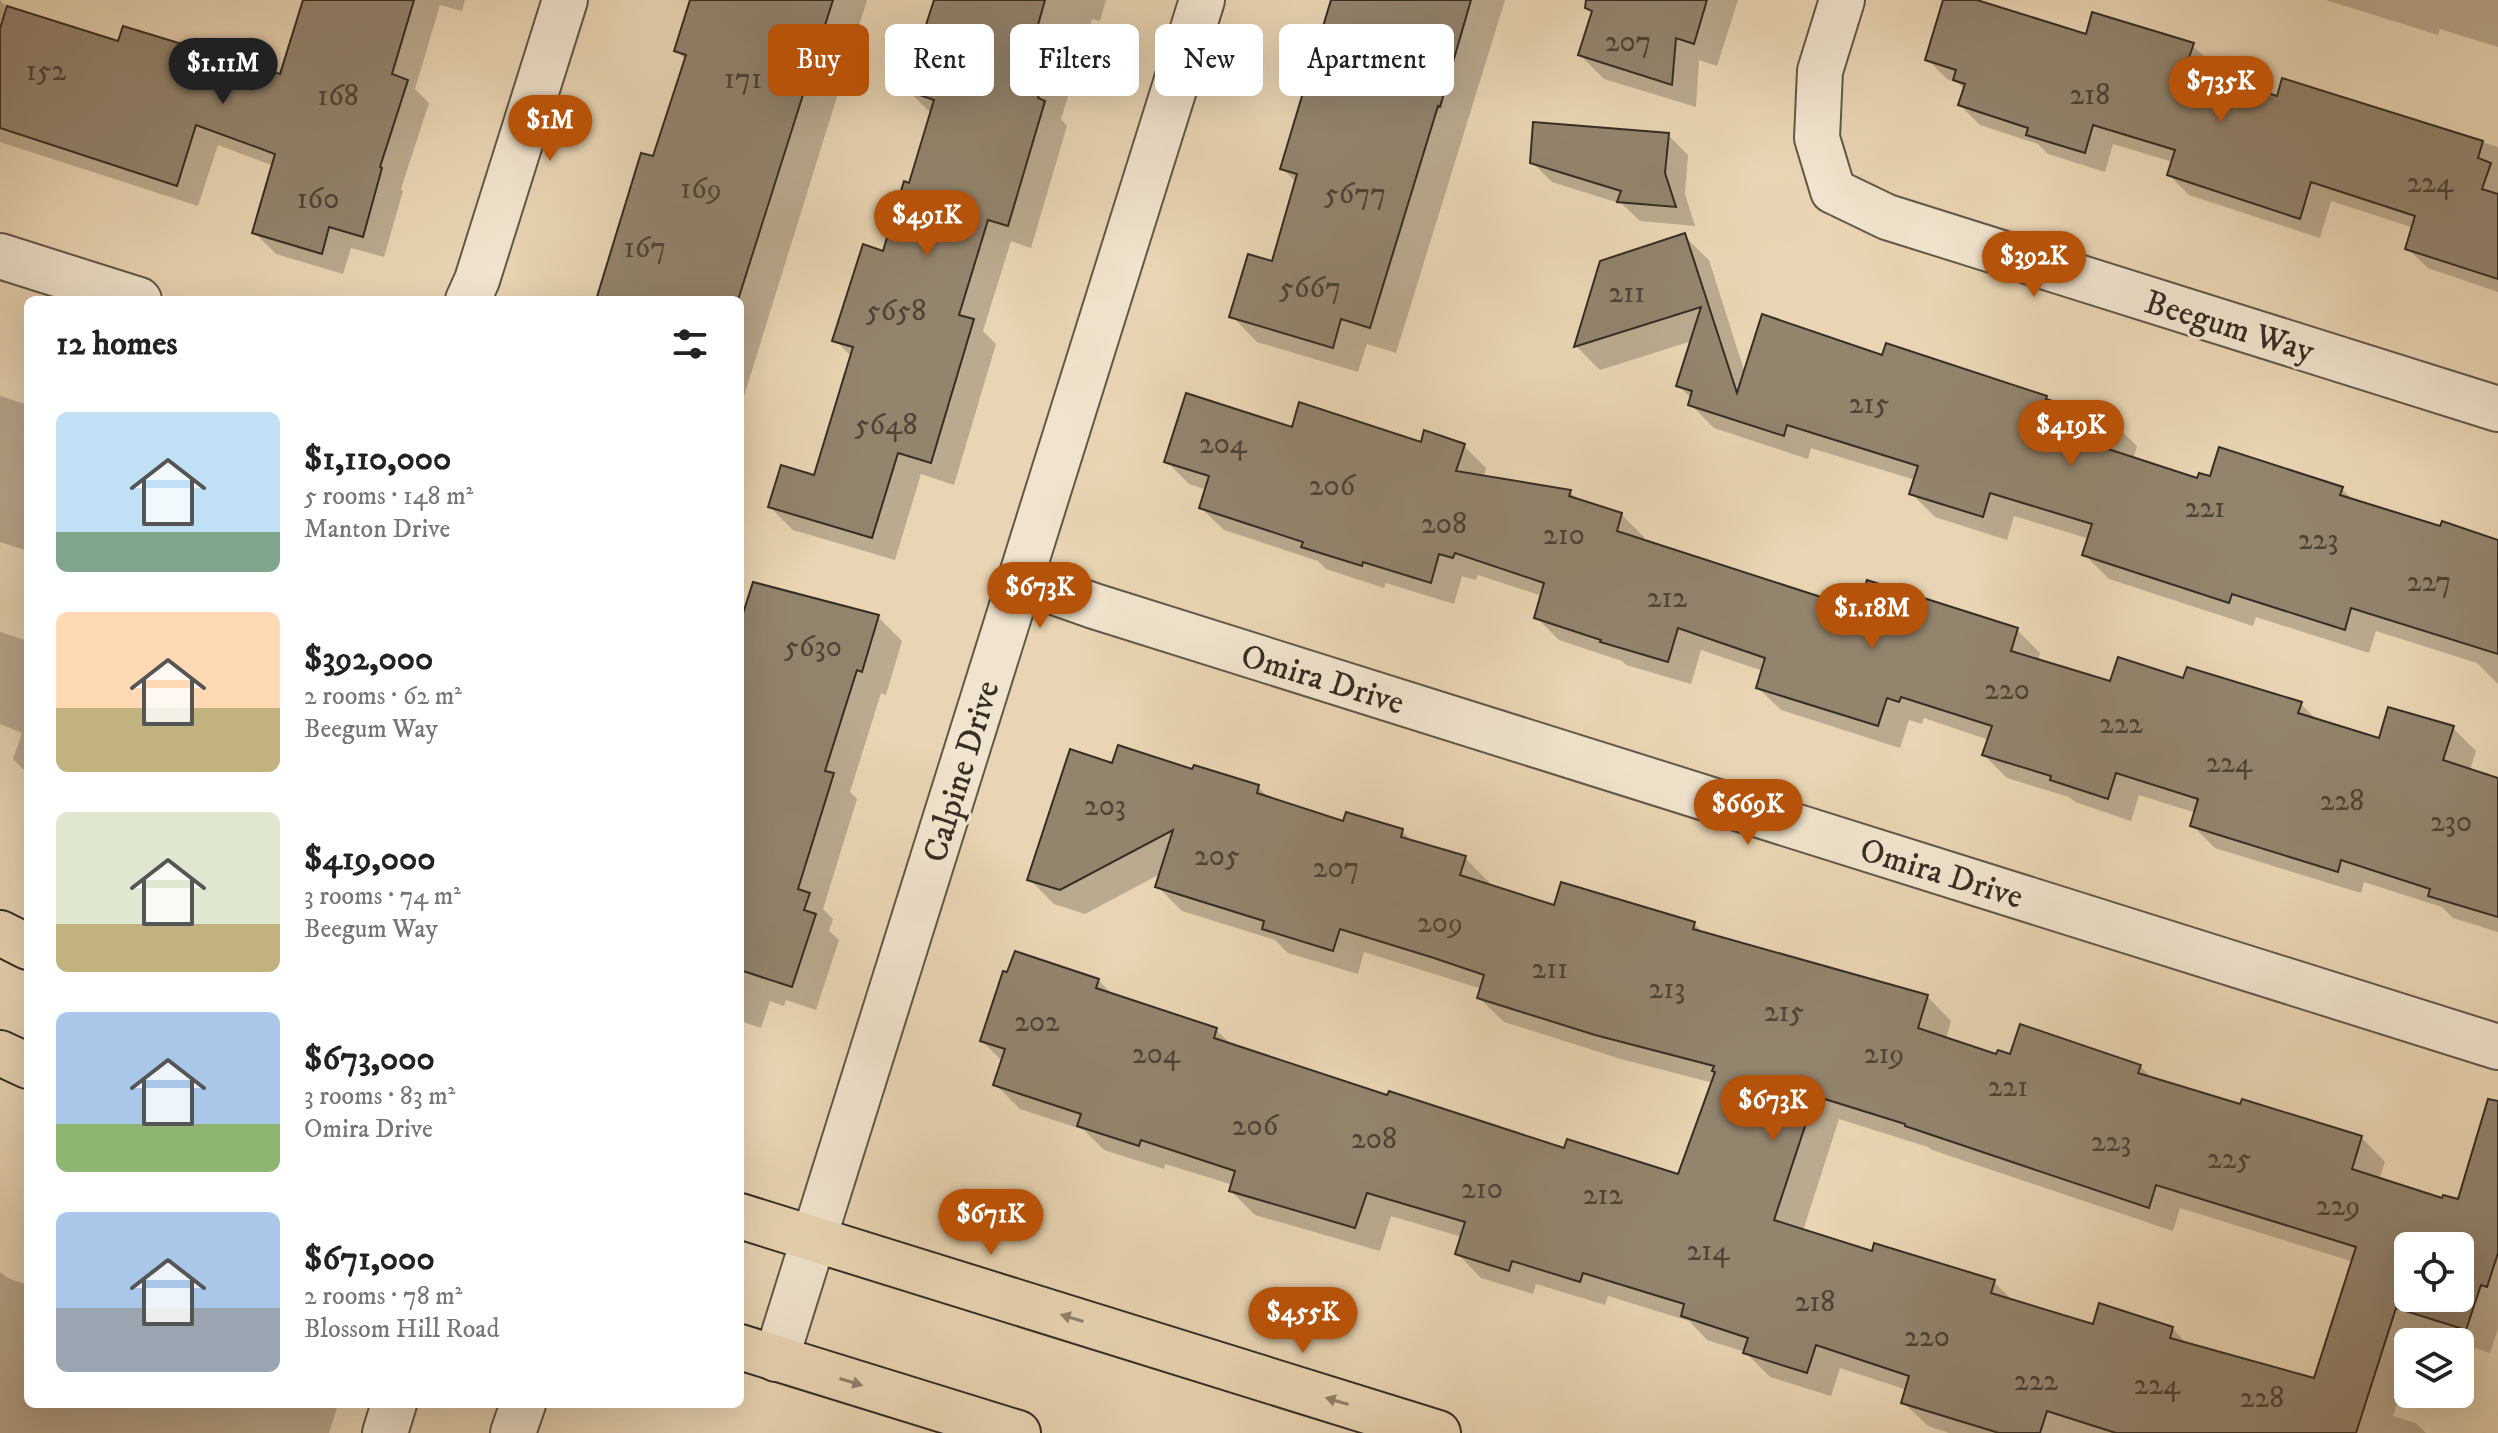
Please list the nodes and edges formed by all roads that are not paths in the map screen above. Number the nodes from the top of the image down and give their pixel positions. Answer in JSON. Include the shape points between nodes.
{"nodes":[{"id":1,"x":565,"y":0,"type":"edge"},
{"id":2,"x":1202,"y":0,"type":"edge"},
{"id":3,"x":1842,"y":0,"type":"edge"},
{"id":4,"x":0,"y":256,"type":"edge"},
{"id":5,"x":126,"y":296,"type":"edge"},
{"id":6,"x":470,"y":296,"type":"edge"},
{"id":7,"x":2498,"y":409,"type":"edge"},
{"id":8,"x":1020,"y":580,"type":"junction"},
{"id":9,"x":0,"y":933,"type":"edge"},
{"id":10,"x":24,"y":945,"type":"edge"},
{"id":11,"x":2498,"y":1047,"type":"edge"},
{"id":12,"x":0,"y":1053,"type":"edge"},
{"id":13,"x":24,"y":1064,"type":"edge"},
{"id":14,"x":744,"y":1217,"type":"edge"},
{"id":15,"x":815,"y":1240,"type":"junction"},
{"id":16,"x":758,"y":1353,"type":"edge"},
{"id":17,"x":393,"y":1408,"type":"edge"},
{"id":18,"x":522,"y":1408,"type":"edge"},
{"id":19,"x":385,"y":1433,"type":"edge"},
{"id":20,"x":513,"y":1433,"type":"edge"},
{"id":21,"x":1018,"y":1433,"type":"edge"},
{"id":22,"x":1438,"y":1433,"type":"edge"}],
"edges":[{"from":1,"to":6,"type":"street"},
{"from":2,"to":8,"type":"street","name":"Calpine Drive"},
{"from":3,"to":7,"type":"street","name":"Beegum Way","via":[[1820,71],[1817,138],[1833,191],[1887,217]]},
{"from":4,"to":5,"type":"street"},
{"from":8,"to":11,"type":"street","name":"Omira Drive"},
{"from":8,"to":15,"type":"street","name":"Calpine Drive"},
{"from":9,"to":10,"type":"main road"},
{"from":12,"to":13,"type":"main road"},
{"from":14,"to":15,"type":"main road"},
{"from":15,"to":16,"type":"street","name":"Calpine Drive"},
{"from":22,"to":15,"type":"main road","one_way":true},
{"from":16,"to":21,"type":"main road","one_way":true},
{"from":17,"to":19,"type":"street"},
{"from":18,"to":20,"type":"street"}]}
